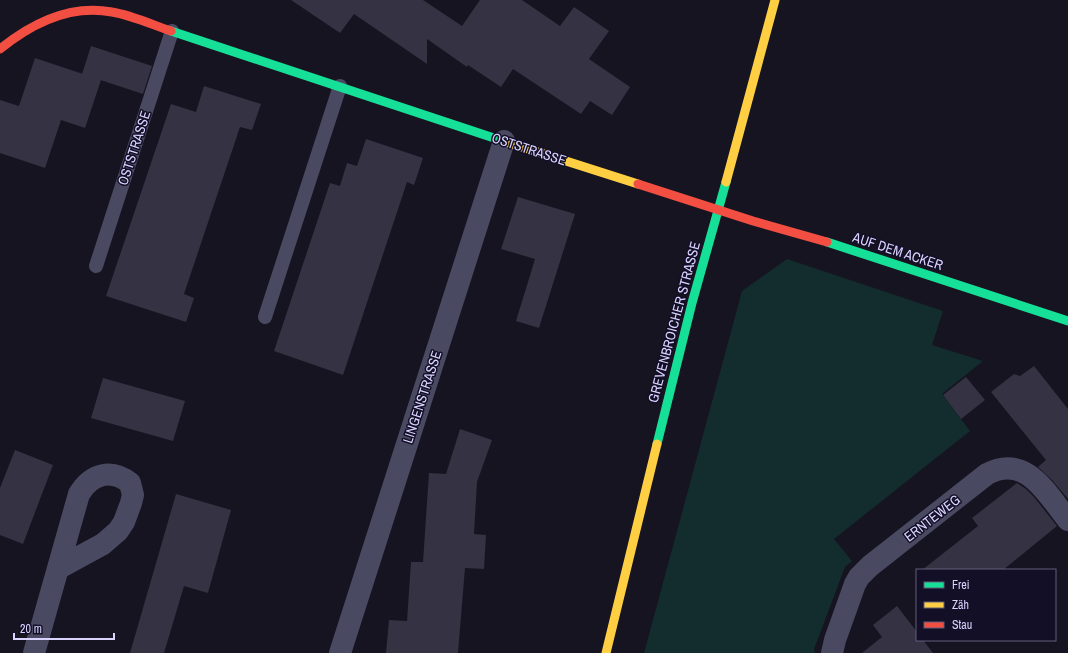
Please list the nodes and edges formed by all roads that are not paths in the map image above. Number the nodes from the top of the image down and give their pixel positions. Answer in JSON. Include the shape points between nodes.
{"nodes":[{"id":1,"x":775,"y":0,"type":"edge"},
{"id":2,"x":116,"y":6,"type":"edge"},
{"id":3,"x":172,"y":31,"type":"junction"},
{"id":4,"x":0,"y":49,"type":"edge"},
{"id":5,"x":340,"y":86,"type":"junction"},
{"id":6,"x":504,"y":141,"type":"junction"},
{"id":7,"x":719,"y":210,"type":"junction"},
{"id":8,"x":96,"y":266,"type":"dead end"},
{"id":9,"x":265,"y":317,"type":"dead end"},
{"id":10,"x":1068,"y":321,"type":"edge"},
{"id":11,"x":1068,"y":520,"type":"edge"},
{"id":12,"x":59,"y":568,"type":"dead end"},
{"id":13,"x":34,"y":653,"type":"edge"},
{"id":14,"x":340,"y":653,"type":"edge"},
{"id":15,"x":606,"y":653,"type":"edge"},
{"id":16,"x":832,"y":653,"type":"edge"}],
"edges":[{"from":1,"to":7,"type":"street","name":"GREVENBROICHER STRASSE"},
{"from":2,"to":3,"type":"street","name":"OSTSTRASSE"},
{"from":2,"to":4,"type":"street","name":"OSTSTRASSE","via":[[69,11],[52,16]]},
{"from":3,"to":5,"type":"street","name":"OSTSTRASSE"},
{"from":3,"to":8,"type":"lane","name":"OSTSTRASSE"},
{"from":5,"to":6,"type":"street","name":"OSTSTRASSE"},
{"from":5,"to":9,"type":"lane"},
{"from":6,"to":7,"type":"street","name":"OSTSTRASSE"},
{"from":6,"to":14,"type":"street","name":"LINGENSTRASSE"},
{"from":7,"to":10,"type":"street","name":"AUF DEM ACKER","via":[[806,235]]},
{"from":7,"to":15,"type":"street","name":"GREVENBROICHER STRASSE","via":[[692,303]]},
{"from":11,"to":16,"type":"street","name":"ERNTEWEG","via":[[1026,472],[994,470],[859,576]]},
{"from":12,"to":13,"type":"street"}]}
